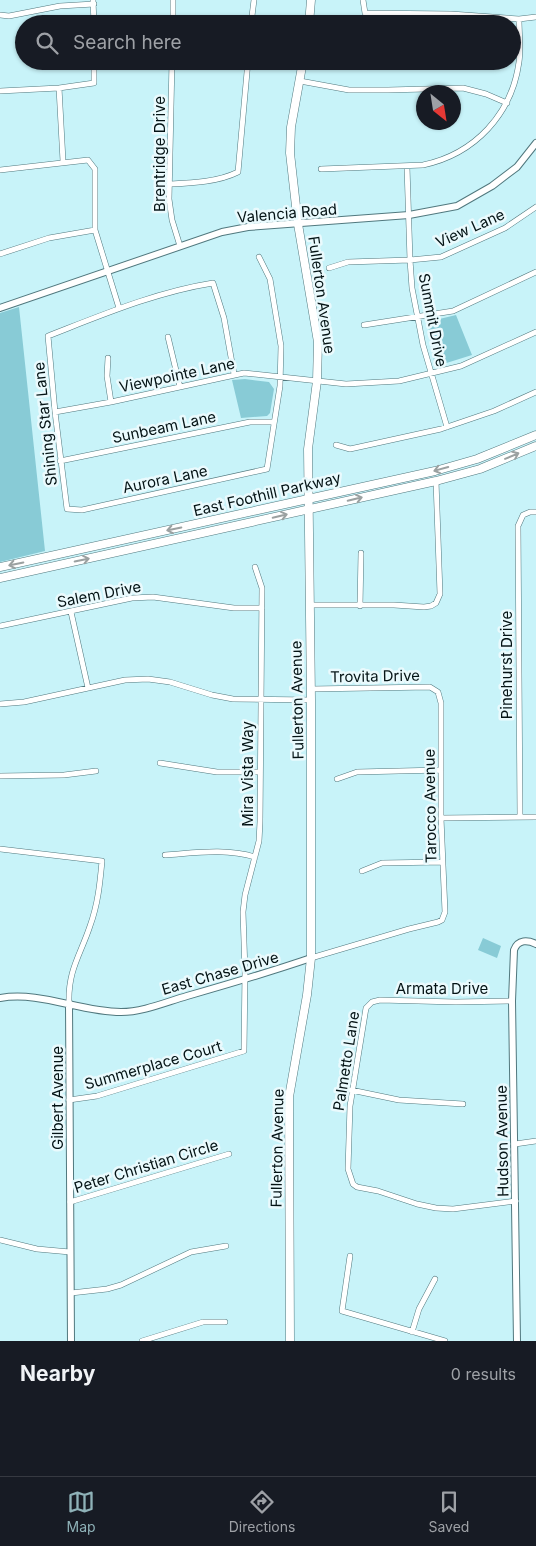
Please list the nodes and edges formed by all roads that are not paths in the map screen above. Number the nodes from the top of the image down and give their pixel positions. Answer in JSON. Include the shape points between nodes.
{"nodes":[{"id":1,"x":173,"y":0,"type":"edge"},
{"id":2,"x":254,"y":0,"type":"edge"},
{"id":3,"x":311,"y":0,"type":"edge"},
{"id":4,"x":363,"y":0,"type":"edge"},
{"id":5,"x":94,"y":2,"type":"edge"},
{"id":6,"x":0,"y":15,"type":"edge"},
{"id":7,"x":94,"y":15,"type":"edge"},
{"id":8,"x":173,"y":15,"type":"edge"},
{"id":9,"x":253,"y":15,"type":"edge"},
{"id":10,"x":310,"y":15,"type":"edge"},
{"id":11,"x":465,"y":15,"type":"edge"},
{"id":12,"x":536,"y":16,"type":"edge"},
{"id":13,"x":521,"y":19,"type":"edge"},
{"id":14,"x":94,"y":70,"type":"edge"},
{"id":15,"x":172,"y":70,"type":"edge"},
{"id":16,"x":247,"y":70,"type":"edge"},
{"id":17,"x":302,"y":70,"type":"edge"},
{"id":18,"x":518,"y":70,"type":"edge"},
{"id":19,"x":300,"y":81,"type":"junction"},
{"id":20,"x":59,"y":88,"type":"junction"},
{"id":21,"x":0,"y":91,"type":"edge"},
{"id":22,"x":507,"y":103,"type":"junction"},
{"id":23,"x":536,"y":143,"type":"edge"},
{"id":24,"x":63,"y":162,"type":"junction"},
{"id":25,"x":407,"y":167,"type":"junction"},
{"id":26,"x":321,"y":169,"type":"dead end"},
{"id":27,"x":0,"y":170,"type":"edge"},
{"id":28,"x":170,"y":184,"type":"junction"},
{"id":29,"x":536,"y":206,"type":"edge"},
{"id":30,"x":410,"y":215,"type":"junction"},
{"id":31,"x":298,"y":224,"type":"junction"},
{"id":32,"x":94,"y":230,"type":"junction"},
{"id":33,"x":180,"y":246,"type":"junction"},
{"id":34,"x":0,"y":254,"type":"edge"},
{"id":35,"x":259,"y":257,"type":"dead end"},
{"id":36,"x":410,"y":260,"type":"junction"},
{"id":37,"x":329,"y":268,"type":"dead end"},
{"id":38,"x":106,"y":272,"type":"junction"},
{"id":39,"x":536,"y":272,"type":"edge"},
{"id":40,"x":0,"y":308,"type":"edge"},
{"id":41,"x":119,"y":308,"type":"junction"},
{"id":42,"x":417,"y":317,"type":"junction"},
{"id":43,"x":364,"y":325,"type":"dead end"},
{"id":44,"x":536,"y":332,"type":"edge"},
{"id":45,"x":168,"y":336,"type":"dead end"},
{"id":46,"x":108,"y":358,"type":"dead end"},
{"id":47,"x":234,"y":374,"type":"junction"},
{"id":48,"x":431,"y":374,"type":"junction"},
{"id":49,"x":281,"y":378,"type":"junction"},
{"id":50,"x":317,"y":381,"type":"junction"},
{"id":51,"x":180,"y":387,"type":"junction"},
{"id":52,"x":536,"y":392,"type":"edge"},
{"id":53,"x":112,"y":402,"type":"junction"},
{"id":54,"x":55,"y":412,"type":"junction"},
{"id":55,"x":274,"y":422,"type":"junction"},
{"id":56,"x":447,"y":427,"type":"junction"},
{"id":57,"x":536,"y":435,"type":"edge"},
{"id":58,"x":336,"y":445,"type":"dead end"},
{"id":59,"x":536,"y":446,"type":"edge"},
{"id":60,"x":60,"y":461,"type":"junction"},
{"id":61,"x":436,"y":481,"type":"junction"},
{"id":62,"x":307,"y":500,"type":"junction"},
{"id":63,"x":67,"y":508,"type":"joint"},
{"id":64,"x":308,"y":510,"type":"junction"},
{"id":65,"x":536,"y":512,"type":"edge"},
{"id":66,"x":360,"y":553,"type":"dead end"},
{"id":67,"x":0,"y":567,"type":"edge"},
{"id":68,"x":255,"y":567,"type":"dead end"},
{"id":69,"x":0,"y":578,"type":"edge"},
{"id":70,"x":309,"y":605,"type":"junction"},
{"id":71,"x":360,"y":606,"type":"junction"},
{"id":72,"x":262,"y":608,"type":"junction"},
{"id":73,"x":72,"y":612,"type":"junction"},
{"id":74,"x":0,"y":626,"type":"edge"},
{"id":75,"x":88,"y":688,"type":"junction"},
{"id":76,"x":311,"y":690,"type":"junction"},
{"id":77,"x":438,"y":692,"type":"joint"},
{"id":78,"x":260,"y":699,"type":"junction"},
{"id":79,"x":311,"y":700,"type":"junction"},
{"id":80,"x":0,"y":704,"type":"edge"},
{"id":81,"x":160,"y":763,"type":"dead end"},
{"id":82,"x":441,"y":770,"type":"junction"},
{"id":83,"x":96,"y":771,"type":"dead end"},
{"id":84,"x":260,"y":772,"type":"junction"},
{"id":85,"x":0,"y":776,"type":"edge"},
{"id":86,"x":337,"y":779,"type":"dead end"},
{"id":87,"x":520,"y":817,"type":"junction"},
{"id":88,"x":536,"y":817,"type":"edge"},
{"id":89,"x":441,"y":818,"type":"junction"},
{"id":90,"x":0,"y":849,"type":"edge"},
{"id":91,"x":165,"y":855,"type":"dead end"},
{"id":92,"x":255,"y":857,"type":"junction"},
{"id":93,"x":442,"y":862,"type":"junction"},
{"id":94,"x":362,"y":870,"type":"dead end"},
{"id":95,"x":442,"y":920,"type":"joint"},
{"id":96,"x":536,"y":944,"type":"edge"},
{"id":97,"x":311,"y":958,"type":"junction"},
{"id":98,"x":245,"y":980,"type":"junction"},
{"id":99,"x":0,"y":998,"type":"edge"},
{"id":100,"x":512,"y":1001,"type":"junction"},
{"id":101,"x":372,"y":1002,"type":"joint"},
{"id":102,"x":69,"y":1003,"type":"junction"},
{"id":103,"x":244,"y":1051,"type":"joint"},
{"id":104,"x":351,"y":1090,"type":"junction"},
{"id":105,"x":69,"y":1100,"type":"junction"},
{"id":106,"x":463,"y":1104,"type":"dead end"},
{"id":107,"x":536,"y":1140,"type":"edge"},
{"id":108,"x":515,"y":1144,"type":"junction"},
{"id":109,"x":229,"y":1154,"type":"dead end"},
{"id":110,"x":516,"y":1201,"type":"junction"},
{"id":111,"x":70,"y":1202,"type":"junction"},
{"id":112,"x":0,"y":1240,"type":"edge"},
{"id":113,"x":226,"y":1246,"type":"dead end"},
{"id":114,"x":70,"y":1252,"type":"junction"},
{"id":115,"x":350,"y":1256,"type":"dead end"},
{"id":116,"x":435,"y":1279,"type":"dead end"},
{"id":117,"x":71,"y":1293,"type":"junction"},
{"id":118,"x":224,"y":1322,"type":"dead end"},
{"id":119,"x":412,"y":1332,"type":"junction"},
{"id":120,"x":71,"y":1341,"type":"edge"},
{"id":121,"x":142,"y":1341,"type":"edge"},
{"id":122,"x":290,"y":1341,"type":"edge"},
{"id":123,"x":444,"y":1341,"type":"edge"},
{"id":124,"x":517,"y":1341,"type":"edge"}],
"edges":[{"from":1,"to":8,"type":"street"},
{"from":2,"to":9,"type":"street"},
{"from":3,"to":10,"type":"main road"},
{"from":4,"to":11,"type":"street","via":[[365,13]]},
{"from":5,"to":6,"type":"street"},
{"from":5,"to":7,"type":"street"},
{"from":12,"to":13,"type":"street"},
{"from":14,"to":20,"type":"street","via":[[94,83]]},
{"from":15,"to":28,"type":"street","name":"Brentridge Drive"},
{"from":16,"to":28,"type":"street","via":[[238,172],[194,183]]},
{"from":17,"to":19,"type":"main road","name":"Fullerton Avenue"},
{"from":18,"to":22,"type":"street"},
{"from":19,"to":22,"type":"street","via":[[348,90],[462,88]]},
{"from":19,"to":31,"type":"main road","name":"Fullerton Avenue","via":[[291,126],[290,153]]},
{"from":20,"to":21,"type":"street"},
{"from":20,"to":24,"type":"street"},
{"from":22,"to":25,"type":"street","via":[[487,131],[465,149],[439,162]]},
{"from":23,"to":30,"type":"street","name":"Valencia Road","via":[[517,167],[492,186],[457,206]]},
{"from":24,"to":27,"type":"street"},
{"from":24,"to":32,"type":"street","via":[[88,160],[95,169]]},
{"from":25,"to":26,"type":"street"},
{"from":25,"to":30,"type":"street","name":"Summit Drive"},
{"from":28,"to":33,"type":"street","name":"Brentridge Drive","via":[[172,220]]},
{"from":29,"to":36,"type":"street","name":"View Lane","via":[[505,228],[441,257]]},
{"from":30,"to":31,"type":"street","name":"Valencia Road"},
{"from":30,"to":36,"type":"street","name":"Summit Drive"},
{"from":31,"to":33,"type":"street","name":"Valencia Road","via":[[248,227]]},
{"from":31,"to":50,"type":"main road","name":"Fullerton Avenue","via":[[318,342]]},
{"from":32,"to":34,"type":"street","via":[[49,238]]},
{"from":32,"to":38,"type":"street"},
{"from":33,"to":38,"type":"street","name":"Valencia Road"},
{"from":35,"to":49,"type":"street","via":[[270,279],[282,346]]},
{"from":36,"to":37,"type":"street","name":"View Lane","via":[[348,262]]},
{"from":36,"to":42,"type":"street","name":"Summit Drive"},
{"from":38,"to":40,"type":"street","name":"Valencia Road"},
{"from":38,"to":41,"type":"street"},
{"from":39,"to":42,"type":"street","via":[[453,311]]},
{"from":41,"to":47,"type":"street","via":[[188,287],[213,283],[224,318]]},
{"from":41,"to":54,"type":"street","name":"Shining Star Lane","via":[[48,336]]},
{"from":42,"to":43,"type":"street"},
{"from":42,"to":48,"type":"street","name":"Summit Drive"},
{"from":44,"to":48,"type":"street","name":"Viewpointe Lane","via":[[461,366]]},
{"from":45,"to":51,"type":"street"},
{"from":46,"to":53,"type":"street","via":[[107,376]]},
{"from":47,"to":49,"type":"street","name":"Viewpointe Lane"},
{"from":47,"to":51,"type":"street","name":"Viewpointe Lane"},
{"from":48,"to":50,"type":"street","name":"Viewpointe Lane","via":[[378,383]]},
{"from":48,"to":56,"type":"street","name":"Summit Drive"},
{"from":49,"to":50,"type":"street","name":"Viewpointe Lane"},
{"from":49,"to":55,"type":"street"},
{"from":50,"to":62,"type":"main road","name":"Fullerton Avenue","via":[[308,449]]},
{"from":51,"to":53,"type":"street","name":"Viewpointe Lane"},
{"from":52,"to":56,"type":"street"},
{"from":53,"to":54,"type":"street","name":"Viewpointe Lane"},
{"from":54,"to":60,"type":"street","name":"Shining Star Lane"},
{"from":55,"to":60,"type":"street","name":"Sunbeam Lane","via":[[250,422]]},
{"from":55,"to":63,"type":"street","name":"Aurora Lane","via":[[267,469],[82,510]]},
{"from":56,"to":58,"type":"street","via":[[350,449]]},
{"from":57,"to":62,"type":"main road","name":"East Foothill Parkway","one_way":true,"via":[[477,459],[435,471]]},
{"from":61,"to":59,"type":"main road","name":"East Foothill Parkway","one_way":true},
{"from":60,"to":63,"type":"street","name":"Shining Star Lane"},
{"from":64,"to":61,"type":"main road","name":"East Foothill Parkway","one_way":true},
{"from":61,"to":71,"type":"street","via":[[439,599],[424,607]]},
{"from":62,"to":64,"type":"main road","name":"Fullerton Avenue"},
{"from":62,"to":67,"type":"main road","name":"East Foothill Parkway","one_way":true},
{"from":69,"to":64,"type":"main road","name":"East Foothill Parkway","one_way":true},
{"from":64,"to":70,"type":"main road","name":"Fullerton Avenue"},
{"from":65,"to":87,"type":"street","name":"Pinehurst Drive","via":[[523,515],[518,526]]},
{"from":66,"to":71,"type":"street"},
{"from":68,"to":72,"type":"street","name":"Mira Vista Way","via":[[262,588]]},
{"from":70,"to":71,"type":"street"},
{"from":70,"to":76,"type":"main road","name":"Fullerton Avenue"},
{"from":72,"to":73,"type":"street","name":"Salem Drive","via":[[234,608],[152,597],[132,598]]},
{"from":72,"to":78,"type":"street","name":"Mira Vista Way"},
{"from":73,"to":74,"type":"street","name":"Salem Drive"},
{"from":73,"to":75,"type":"street"},
{"from":75,"to":78,"type":"street","via":[[124,680],[148,679],[233,699]]},
{"from":75,"to":80,"type":"street"},
{"from":76,"to":77,"type":"street","name":"Trovita Drive","via":[[430,687]]},
{"from":76,"to":79,"type":"main road","name":"Fullerton Avenue"},
{"from":77,"to":82,"type":"street","name":"Tarocco Avenue","via":[[441,703]]},
{"from":78,"to":79,"type":"street"},
{"from":78,"to":84,"type":"street","name":"Mira Vista Way"},
{"from":79,"to":97,"type":"main road","name":"Fullerton Avenue"},
{"from":81,"to":84,"type":"street","via":[[217,772]]},
{"from":82,"to":86,"type":"street","via":[[357,772]]},
{"from":82,"to":89,"type":"street","name":"Tarocco Avenue"},
{"from":83,"to":85,"type":"street"},
{"from":84,"to":92,"type":"street","name":"Mira Vista Way","via":[[259,841]]},
{"from":87,"to":88,"type":"street"},
{"from":87,"to":89,"type":"street"},
{"from":89,"to":93,"type":"street","name":"Tarocco Avenue"},
{"from":90,"to":102,"type":"street","name":"Gilbert Avenue","via":[[102,861],[98,898],[75,961]]},
{"from":91,"to":92,"type":"street","via":[[216,851],[240,852]]},
{"from":92,"to":98,"type":"street","name":"Mira Vista Way","via":[[243,912]]},
{"from":93,"to":94,"type":"street","via":[[382,863]]},
{"from":93,"to":95,"type":"street","name":"Tarocco Avenue","via":[[445,912]]},
{"from":95,"to":97,"type":"street","name":"East Chase Drive"},
{"from":96,"to":100,"type":"street","name":"Hudson Avenue","via":[[529,941],[518,943],[514,950]]},
{"from":97,"to":98,"type":"street","name":"East Chase Drive"},
{"from":97,"to":122,"type":"main road","name":"Fullerton Avenue","via":[[289,1097]]},
{"from":98,"to":102,"type":"street","name":"East Chase Drive","via":[[126,1012]]},
{"from":98,"to":103,"type":"street","name":"Mira Vista Way"},
{"from":99,"to":102,"type":"street","name":"East Chase Drive","via":[[32,996]]},
{"from":100,"to":101,"type":"street","name":"Armata Drive"},
{"from":100,"to":108,"type":"street","name":"Hudson Avenue"},
{"from":101,"to":104,"type":"street","name":"Palmetto Lane","via":[[366,1008]]},
{"from":102,"to":105,"type":"street","name":"Gilbert Avenue"},
{"from":103,"to":105,"type":"street","name":"Summerplace Court","via":[[97,1096]]},
{"from":104,"to":106,"type":"street","via":[[399,1100]]},
{"from":104,"to":110,"type":"street","name":"Palmetto Lane","via":[[348,1169],[357,1187],[436,1208]]},
{"from":105,"to":111,"type":"street","name":"Gilbert Avenue"},
{"from":107,"to":108,"type":"street"},
{"from":108,"to":110,"type":"street","name":"Hudson Avenue"},
{"from":109,"to":111,"type":"street","name":"Peter Christian Circle"},
{"from":110,"to":124,"type":"street","name":"Hudson Avenue"},
{"from":111,"to":114,"type":"street","name":"Gilbert Avenue"},
{"from":112,"to":114,"type":"street","via":[[37,1249]]},
{"from":113,"to":117,"type":"street","via":[[191,1252],[121,1285]]},
{"from":114,"to":117,"type":"street","name":"Gilbert Avenue"},
{"from":115,"to":119,"type":"street","via":[[342,1311]]},
{"from":116,"to":119,"type":"street","via":[[419,1308]]},
{"from":117,"to":120,"type":"street","name":"Gilbert Avenue"},
{"from":118,"to":121,"type":"street","via":[[203,1322]]},
{"from":119,"to":123,"type":"street"}]}
